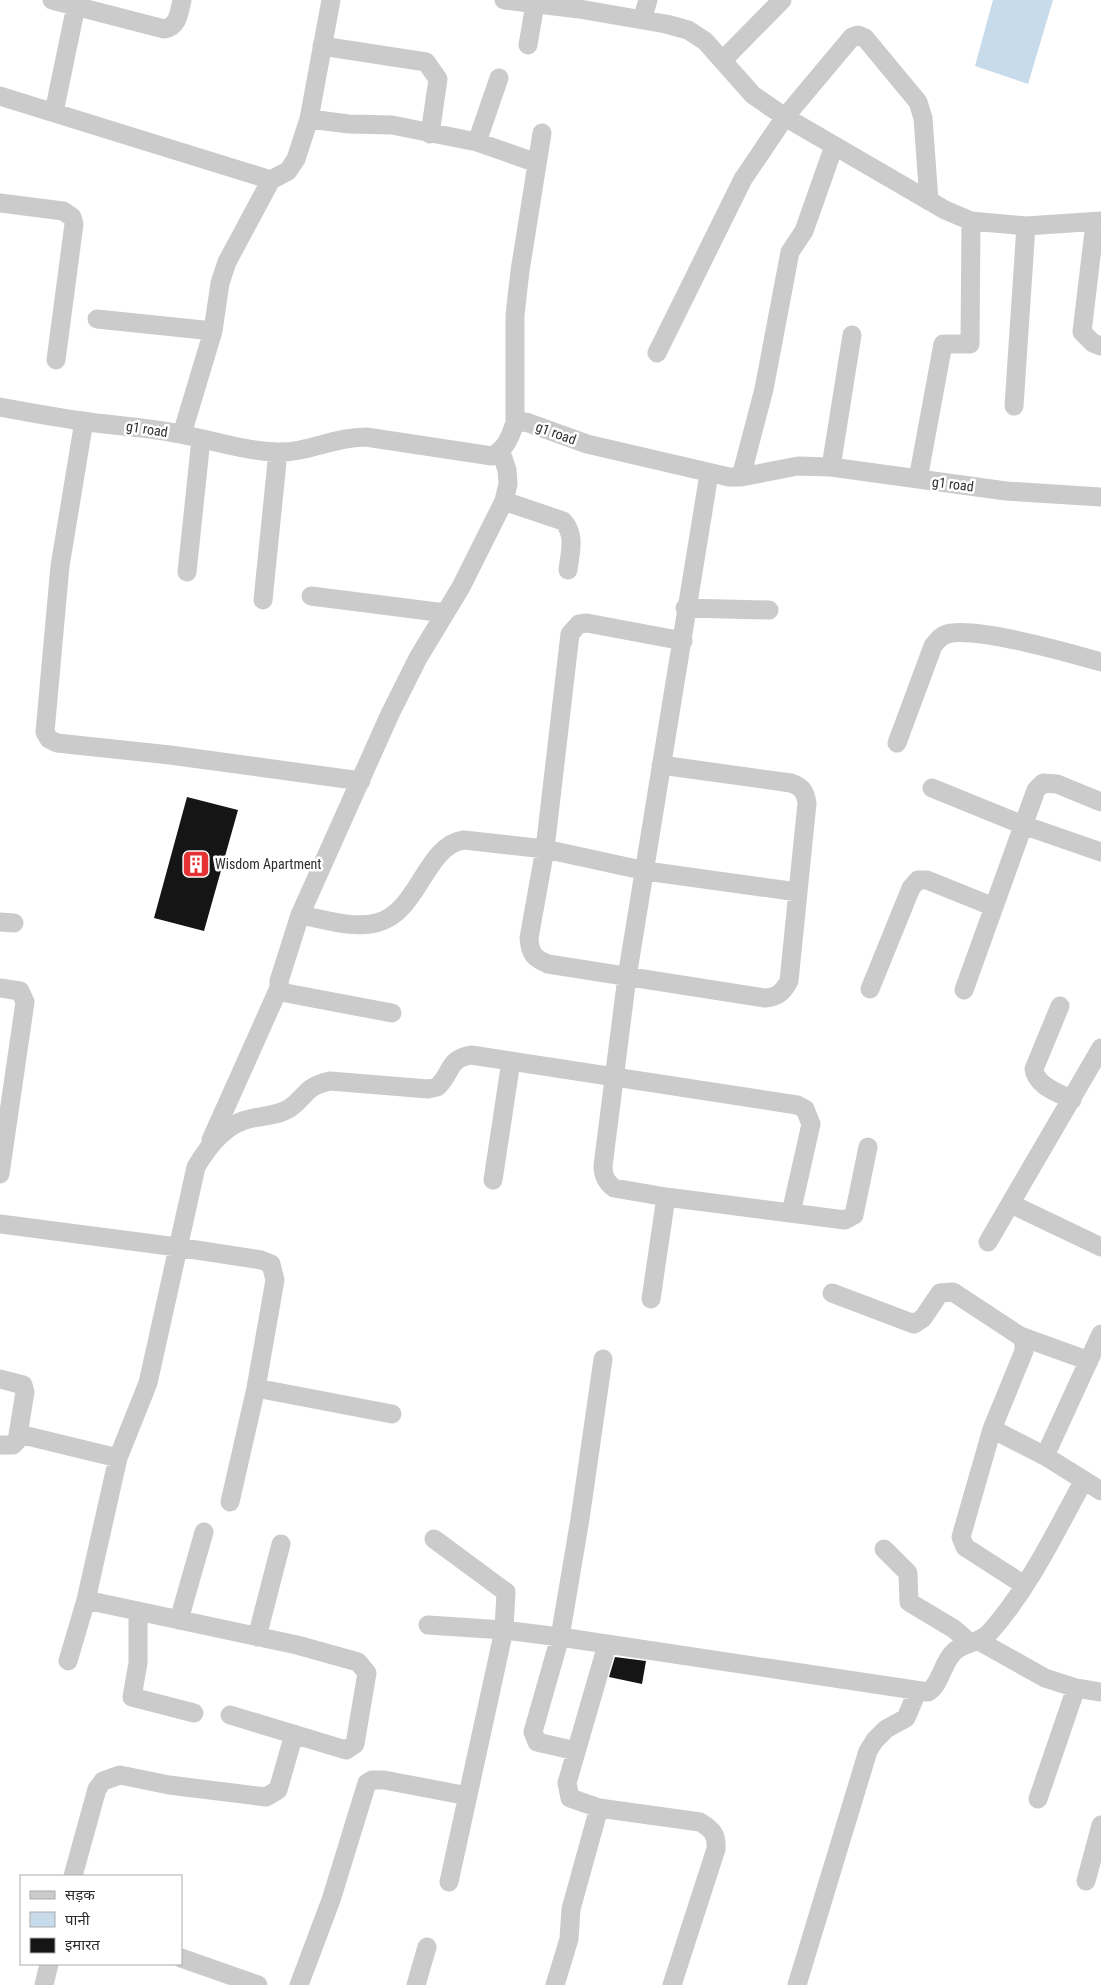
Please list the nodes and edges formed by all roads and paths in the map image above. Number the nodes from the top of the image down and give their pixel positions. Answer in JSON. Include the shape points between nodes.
{"nodes":[{"id":1,"x":52,"y":0,"type":"edge"},
{"id":2,"x":182,"y":0,"type":"edge"},
{"id":3,"x":331,"y":0,"type":"edge"},
{"id":4,"x":504,"y":0,"type":"edge"},
{"id":5,"x":648,"y":0,"type":"edge"},
{"id":6,"x":782,"y":0,"type":"edge"},
{"id":7,"x":535,"y":4,"type":"junction"},
{"id":8,"x":76,"y":6,"type":"junction"},
{"id":9,"x":642,"y":20,"type":"junction"},
{"id":10,"x":528,"y":45,"type":"dead end"},
{"id":11,"x":322,"y":46,"type":"junction"},
{"id":12,"x":722,"y":60,"type":"junction"},
{"id":13,"x":498,"y":78,"type":"dead end"},
{"id":14,"x":0,"y":96,"type":"edge"},
{"id":15,"x":54,"y":112,"type":"junction"},
{"id":16,"x":785,"y":117,"type":"junction"},
{"id":17,"x":309,"y":119,"type":"junction"},
{"id":18,"x":542,"y":133,"type":"dead end"},
{"id":19,"x":430,"y":134,"type":"junction"},
{"id":20,"x":477,"y":142,"type":"junction"},
{"id":21,"x":834,"y":146,"type":"junction"},
{"id":22,"x":537,"y":164,"type":"junction"},
{"id":23,"x":271,"y":180,"type":"junction"},
{"id":24,"x":929,"y":201,"type":"junction"},
{"id":25,"x":0,"y":204,"type":"edge"},
{"id":26,"x":971,"y":221,"type":"junction"},
{"id":27,"x":1098,"y":222,"type":"edge"},
{"id":28,"x":1026,"y":226,"type":"junction"},
{"id":29,"x":97,"y":319,"type":"dead end"},
{"id":30,"x":213,"y":331,"type":"junction"},
{"id":31,"x":852,"y":335,"type":"dead end"},
{"id":32,"x":1101,"y":346,"type":"edge"},
{"id":33,"x":658,"y":353,"type":"dead end"},
{"id":34,"x":56,"y":360,"type":"dead end"},
{"id":35,"x":1014,"y":406,"type":"dead end"},
{"id":36,"x":0,"y":407,"type":"edge"},
{"id":37,"x":84,"y":421,"type":"junction"},
{"id":38,"x":515,"y":423,"type":"junction"},
{"id":39,"x":182,"y":434,"type":"junction"},
{"id":40,"x":201,"y":439,"type":"junction"},
{"id":41,"x":278,"y":452,"type":"junction"},
{"id":42,"x":500,"y":452,"type":"junction"},
{"id":43,"x":831,"y":467,"type":"junction"},
{"id":44,"x":709,"y":474,"type":"junction"},
{"id":45,"x":741,"y":478,"type":"junction"},
{"id":46,"x":918,"y":479,"type":"junction"},
{"id":47,"x":1101,"y":497,"type":"edge"},
{"id":48,"x":504,"y":501,"type":"junction"},
{"id":49,"x":568,"y":570,"type":"dead end"},
{"id":50,"x":187,"y":572,"type":"dead end"},
{"id":51,"x":311,"y":596,"type":"dead end"},
{"id":52,"x":263,"y":600,"type":"dead end"},
{"id":53,"x":686,"y":608,"type":"junction"},
{"id":54,"x":768,"y":610,"type":"dead end"},
{"id":55,"x":445,"y":613,"type":"junction"},
{"id":56,"x":683,"y":641,"type":"junction"},
{"id":57,"x":1101,"y":662,"type":"edge"},
{"id":58,"x":897,"y":743,"type":"dead end"},
{"id":59,"x":661,"y":765,"type":"junction"},
{"id":60,"x":361,"y":781,"type":"junction"},
{"id":61,"x":932,"y":788,"type":"dead end"},
{"id":62,"x":1101,"y":802,"type":"edge"},
{"id":63,"x":1023,"y":825,"type":"junction"},
{"id":64,"x":545,"y":849,"type":"junction"},
{"id":65,"x":1101,"y":852,"type":"edge"},
{"id":66,"x":646,"y":871,"type":"junction"},
{"id":67,"x":798,"y":892,"type":"junction"},
{"id":68,"x":994,"y":907,"type":"junction"},
{"id":69,"x":300,"y":915,"type":"junction"},
{"id":70,"x":627,"y":977,"type":"junction"},
{"id":71,"x":0,"y":988,"type":"edge"},
{"id":72,"x":280,"y":988,"type":"junction"},
{"id":73,"x":870,"y":989,"type":"dead end"},
{"id":74,"x":964,"y":990,"type":"dead end"},
{"id":75,"x":1060,"y":1006,"type":"dead end"},
{"id":76,"x":392,"y":1013,"type":"dead end"},
{"id":77,"x":1101,"y":1048,"type":"edge"},
{"id":78,"x":511,"y":1061,"type":"junction"},
{"id":79,"x":614,"y":1077,"type":"junction"},
{"id":80,"x":1072,"y":1100,"type":"junction"},
{"id":81,"x":868,"y":1147,"type":"dead end"},
{"id":82,"x":205,"y":1152,"type":"junction"},
{"id":83,"x":0,"y":1174,"type":"edge"},
{"id":84,"x":494,"y":1180,"type":"dead end"},
{"id":85,"x":666,"y":1197,"type":"junction"},
{"id":86,"x":1011,"y":1204,"type":"junction"},
{"id":87,"x":791,"y":1213,"type":"junction"},
{"id":88,"x":0,"y":1224,"type":"edge"},
{"id":89,"x":988,"y":1242,"type":"dead end"},
{"id":90,"x":177,"y":1247,"type":"junction"},
{"id":91,"x":1101,"y":1247,"type":"edge"},
{"id":92,"x":832,"y":1294,"type":"dead end"},
{"id":93,"x":651,"y":1299,"type":"dead end"},
{"id":94,"x":1101,"y":1334,"type":"edge"},
{"id":95,"x":1020,"y":1336,"type":"junction"},
{"id":96,"x":603,"y":1359,"type":"dead end"},
{"id":97,"x":1089,"y":1361,"type":"junction"},
{"id":98,"x":0,"y":1379,"type":"edge"},
{"id":99,"x":256,"y":1388,"type":"junction"},
{"id":100,"x":392,"y":1414,"type":"dead end"},
{"id":101,"x":992,"y":1429,"type":"junction"},
{"id":102,"x":19,"y":1434,"type":"junction"},
{"id":103,"x":0,"y":1445,"type":"edge"},
{"id":104,"x":1045,"y":1456,"type":"junction"},
{"id":105,"x":118,"y":1458,"type":"junction"},
{"id":106,"x":1084,"y":1480,"type":"junction"},
{"id":107,"x":1101,"y":1491,"type":"edge"},
{"id":108,"x":230,"y":1502,"type":"dead end"},
{"id":109,"x":204,"y":1532,"type":"dead end"},
{"id":110,"x":434,"y":1539,"type":"dead end"},
{"id":111,"x":281,"y":1544,"type":"dead end"},
{"id":112,"x":884,"y":1549,"type":"dead end"},
{"id":113,"x":1024,"y":1586,"type":"junction"},
{"id":114,"x":86,"y":1600,"type":"junction"},
{"id":115,"x":138,"y":1611,"type":"junction"},
{"id":116,"x":179,"y":1620,"type":"junction"},
{"id":117,"x":428,"y":1625,"type":"dead end"},
{"id":118,"x":504,"y":1630,"type":"junction"},
{"id":119,"x":257,"y":1637,"type":"junction"},
{"id":120,"x":560,"y":1637,"type":"junction"},
{"id":121,"x":974,"y":1642,"type":"junction"},
{"id":122,"x":607,"y":1645,"type":"junction"},
{"id":123,"x":68,"y":1661,"type":"dead end"},
{"id":124,"x":1076,"y":1688,"type":"junction"},
{"id":125,"x":917,"y":1692,"type":"junction"},
{"id":126,"x":1101,"y":1692,"type":"edge"},
{"id":127,"x":194,"y":1713,"type":"dead end"},
{"id":128,"x":230,"y":1715,"type":"dead end"},
{"id":129,"x":294,"y":1734,"type":"junction"},
{"id":130,"x":576,"y":1751,"type":"junction"},
{"id":131,"x":468,"y":1796,"type":"junction"},
{"id":132,"x":1038,"y":1799,"type":"dead end"},
{"id":133,"x":599,"y":1808,"type":"junction"},
{"id":134,"x":1101,"y":1825,"type":"edge"},
{"id":135,"x":73,"y":1875,"type":"edge"},
{"id":136,"x":1086,"y":1881,"type":"dead end"},
{"id":137,"x":449,"y":1882,"type":"dead end"},
{"id":138,"x":428,"y":1947,"type":"dead end"},
{"id":139,"x":182,"y":1958,"type":"edge"},
{"id":140,"x":49,"y":1965,"type":"edge"},
{"id":141,"x":44,"y":1985,"type":"edge"},
{"id":142,"x":258,"y":1985,"type":"edge"},
{"id":143,"x":299,"y":1985,"type":"edge"},
{"id":144,"x":416,"y":1985,"type":"edge"},
{"id":145,"x":555,"y":1985,"type":"edge"},
{"id":146,"x":672,"y":1985,"type":"edge"},
{"id":147,"x":797,"y":1985,"type":"edge"}],
"edges":[{"from":1,"to":8,"type":"street"},
{"from":2,"to":8,"type":"street","via":[[176,24],[164,29]]},
{"from":3,"to":11,"type":"street"},
{"from":4,"to":7,"type":"street"},
{"from":5,"to":9,"type":"street"},
{"from":6,"to":12,"type":"street"},
{"from":7,"to":9,"type":"street"},
{"from":7,"to":10,"type":"street"},
{"from":8,"to":15,"type":"street"},
{"from":9,"to":12,"type":"street","via":[[688,30],[705,41]]},
{"from":11,"to":17,"type":"street"},
{"from":11,"to":19,"type":"street","via":[[426,62],[438,79]]},
{"from":12,"to":16,"type":"street","via":[[753,95]]},
{"from":13,"to":20,"type":"street"},
{"from":14,"to":15,"type":"street"},
{"from":15,"to":23,"type":"street"},
{"from":16,"to":21,"type":"street"},
{"from":16,"to":24,"type":"street","via":[[852,37],[865,38],[918,102],[923,118]]},
{"from":16,"to":33,"type":"street","via":[[728,207]]},
{"from":17,"to":19,"type":"street","via":[[392,125]]},
{"from":17,"to":23,"type":"street","via":[[296,159],[288,171]]},
{"from":18,"to":22,"type":"street"},
{"from":19,"to":20,"type":"street"},
{"from":20,"to":22,"type":"street"},
{"from":21,"to":24,"type":"street"},
{"from":21,"to":45,"type":"street","via":[[804,230],[790,252],[764,389]]},
{"from":22,"to":38,"type":"street","via":[[515,315]]},
{"from":23,"to":30,"type":"street","via":[[227,262],[220,283]]},
{"from":24,"to":26,"type":"street"},
{"from":25,"to":34,"type":"street","via":[[63,211],[72,217],[74,224]]},
{"from":26,"to":28,"type":"street"},
{"from":26,"to":46,"type":"street","via":[[970,344],[943,344]]},
{"from":27,"to":28,"type":"street"},
{"from":27,"to":32,"type":"street","via":[[1082,332]]},
{"from":28,"to":35,"type":"street"},
{"from":29,"to":30,"type":"street"},
{"from":30,"to":39,"type":"street"},
{"from":31,"to":43,"type":"street"},
{"from":36,"to":37,"type":"street","name":"g1 road"},
{"from":37,"to":39,"type":"street","name":"g1 road"},
{"from":37,"to":60,"type":"street","via":[[60,566],[45,732],[49,739],[57,743]]},
{"from":38,"to":42,"type":"street","via":[[508,442]]},
{"from":38,"to":44,"type":"street","name":"g1 road","via":[[526,422],[587,444]]},
{"from":39,"to":40,"type":"street","name":"g1 road"},
{"from":40,"to":41,"type":"street","name":"g1 road"},
{"from":40,"to":50,"type":"street"},
{"from":41,"to":42,"type":"street","name":"g1 road","via":[[357,437],[492,456]]},
{"from":41,"to":52,"type":"street"},
{"from":42,"to":48,"type":"street","via":[[508,477]]},
{"from":43,"to":45,"type":"street","name":"g1 road","via":[[798,466]]},
{"from":43,"to":46,"type":"street","name":"g1 road"},
{"from":44,"to":45,"type":"street","name":"g1 road"},
{"from":44,"to":53,"type":"street"},
{"from":46,"to":47,"type":"street","name":"g1 road"},
{"from":48,"to":49,"type":"street","via":[[563,521],[569,527],[572,537]]},
{"from":48,"to":55,"type":"street"},
{"from":51,"to":55,"type":"street"},
{"from":53,"to":54,"type":"street"},
{"from":53,"to":56,"type":"street"},
{"from":55,"to":60,"type":"street","via":[[390,714]]},
{"from":56,"to":59,"type":"street"},
{"from":56,"to":64,"type":"street","via":[[587,623],[580,624],[570,634]]},
{"from":57,"to":58,"type":"street","via":[[982,635],[946,634],[933,646]]},
{"from":59,"to":66,"type":"street"},
{"from":59,"to":67,"type":"street","via":[[791,782],[801,787],[807,803]]},
{"from":60,"to":69,"type":"street"},
{"from":61,"to":63,"type":"street"},
{"from":62,"to":63,"type":"street","via":[[1057,784],[1043,783],[1036,790]]},
{"from":63,"to":65,"type":"street"},
{"from":63,"to":68,"type":"street"},
{"from":64,"to":66,"type":"street"},
{"from":64,"to":69,"type":"street","via":[[464,840],[454,842],[444,848],[393,917],[362,925]]},
{"from":64,"to":70,"type":"street","via":[[529,938],[530,951],[536,959],[548,964]]},
{"from":66,"to":67,"type":"street"},
{"from":66,"to":70,"type":"street"},
{"from":67,"to":70,"type":"street","via":[[789,981],[784,990],[774,997]]},
{"from":68,"to":73,"type":"street","via":[[927,880],[918,880],[911,888]]},
{"from":68,"to":74,"type":"street"},
{"from":69,"to":72,"type":"street","via":[[278,981]]},
{"from":70,"to":79,"type":"street"},
{"from":71,"to":83,"type":"street","via":[[20,991],[25,1002]]},
{"from":72,"to":76,"type":"street","via":[[286,993]]},
{"from":72,"to":82,"type":"street"},
{"from":75,"to":80,"type":"street","via":[[1034,1070],[1039,1082]]},
{"from":77,"to":80,"type":"street"},
{"from":78,"to":79,"type":"street"},
{"from":78,"to":82,"type":"street","via":[[471,1055],[461,1057],[452,1064],[442,1083],[428,1089],[330,1081],[315,1084],[290,1108],[250,1118],[224,1130]]},
{"from":78,"to":84,"type":"street"},
{"from":79,"to":85,"type":"street","via":[[603,1175],[614,1188]]},
{"from":79,"to":87,"type":"street","via":[[797,1105],[805,1110],[811,1124]]},
{"from":80,"to":86,"type":"street"},
{"from":81,"to":87,"type":"street","via":[[851,1219]]},
{"from":82,"to":90,"type":"street","via":[[196,1167]]},
{"from":85,"to":87,"type":"street"},
{"from":85,"to":93,"type":"street"},
{"from":86,"to":89,"type":"street"},
{"from":86,"to":91,"type":"street"},
{"from":88,"to":90,"type":"street"},
{"from":90,"to":99,"type":"street","via":[[271,1264],[275,1280]]},
{"from":90,"to":105,"type":"street","via":[[148,1383]]},
{"from":92,"to":95,"type":"street","via":[[914,1324],[923,1318],[940,1293],[953,1292]]},
{"from":94,"to":97,"type":"street"},
{"from":95,"to":97,"type":"street"},
{"from":95,"to":101,"type":"street","via":[[1024,1351]]},
{"from":96,"to":120,"type":"street"},
{"from":97,"to":104,"type":"street"},
{"from":98,"to":102,"type":"street","via":[[25,1388]]},
{"from":99,"to":100,"type":"street"},
{"from":99,"to":108,"type":"street"},
{"from":101,"to":104,"type":"street"},
{"from":101,"to":113,"type":"street","via":[[961,1537],[965,1547]]},
{"from":102,"to":103,"type":"street","via":[[13,1445]]},
{"from":102,"to":105,"type":"street"},
{"from":104,"to":106,"type":"street"},
{"from":105,"to":114,"type":"street"},
{"from":106,"to":107,"type":"street"},
{"from":106,"to":113,"type":"street"},
{"from":109,"to":116,"type":"street"},
{"from":110,"to":118,"type":"street","via":[[506,1592]]},
{"from":111,"to":119,"type":"street"},
{"from":112,"to":121,"type":"street","via":[[908,1572],[909,1602]]},
{"from":113,"to":121,"type":"street","via":[[992,1630]]},
{"from":114,"to":115,"type":"street"},
{"from":114,"to":123,"type":"street"},
{"from":115,"to":116,"type":"street"},
{"from":115,"to":127,"type":"street","via":[[138,1663],[132,1697]]},
{"from":116,"to":119,"type":"street"},
{"from":117,"to":118,"type":"street"},
{"from":118,"to":120,"type":"street"},
{"from":118,"to":131,"type":"street"},
{"from":119,"to":129,"type":"street","via":[[358,1662],[366,1673],[352,1748],[340,1748]]},
{"from":120,"to":122,"type":"street"},
{"from":120,"to":130,"type":"street","via":[[533,1738],[537,1742]]},
{"from":121,"to":124,"type":"street","via":[[1045,1678]]},
{"from":121,"to":125,"type":"street","via":[[962,1644],[952,1652],[930,1690]]},
{"from":122,"to":125,"type":"street"},
{"from":122,"to":130,"type":"street"},
{"from":124,"to":126,"type":"street"},
{"from":124,"to":132,"type":"street"},
{"from":125,"to":147,"type":"street","via":[[906,1718],[886,1729],[868,1750]]},
{"from":128,"to":129,"type":"street"},
{"from":129,"to":135,"type":"street","via":[[278,1790],[266,1797],[169,1786],[120,1775],[103,1781],[97,1789]]},
{"from":130,"to":133,"type":"street","via":[[567,1792],[575,1802]]},
{"from":131,"to":137,"type":"street"},
{"from":131,"to":143,"type":"street","via":[[384,1780],[367,1783],[331,1900]]},
{"from":133,"to":145,"type":"street","via":[[571,1909],[569,1939]]},
{"from":133,"to":146,"type":"street","via":[[700,1822],[711,1829],[716,1838],[716,1849]]},
{"from":134,"to":136,"type":"street"},
{"from":138,"to":144,"type":"street"},
{"from":139,"to":142,"type":"street"},
{"from":140,"to":141,"type":"street"}]}
